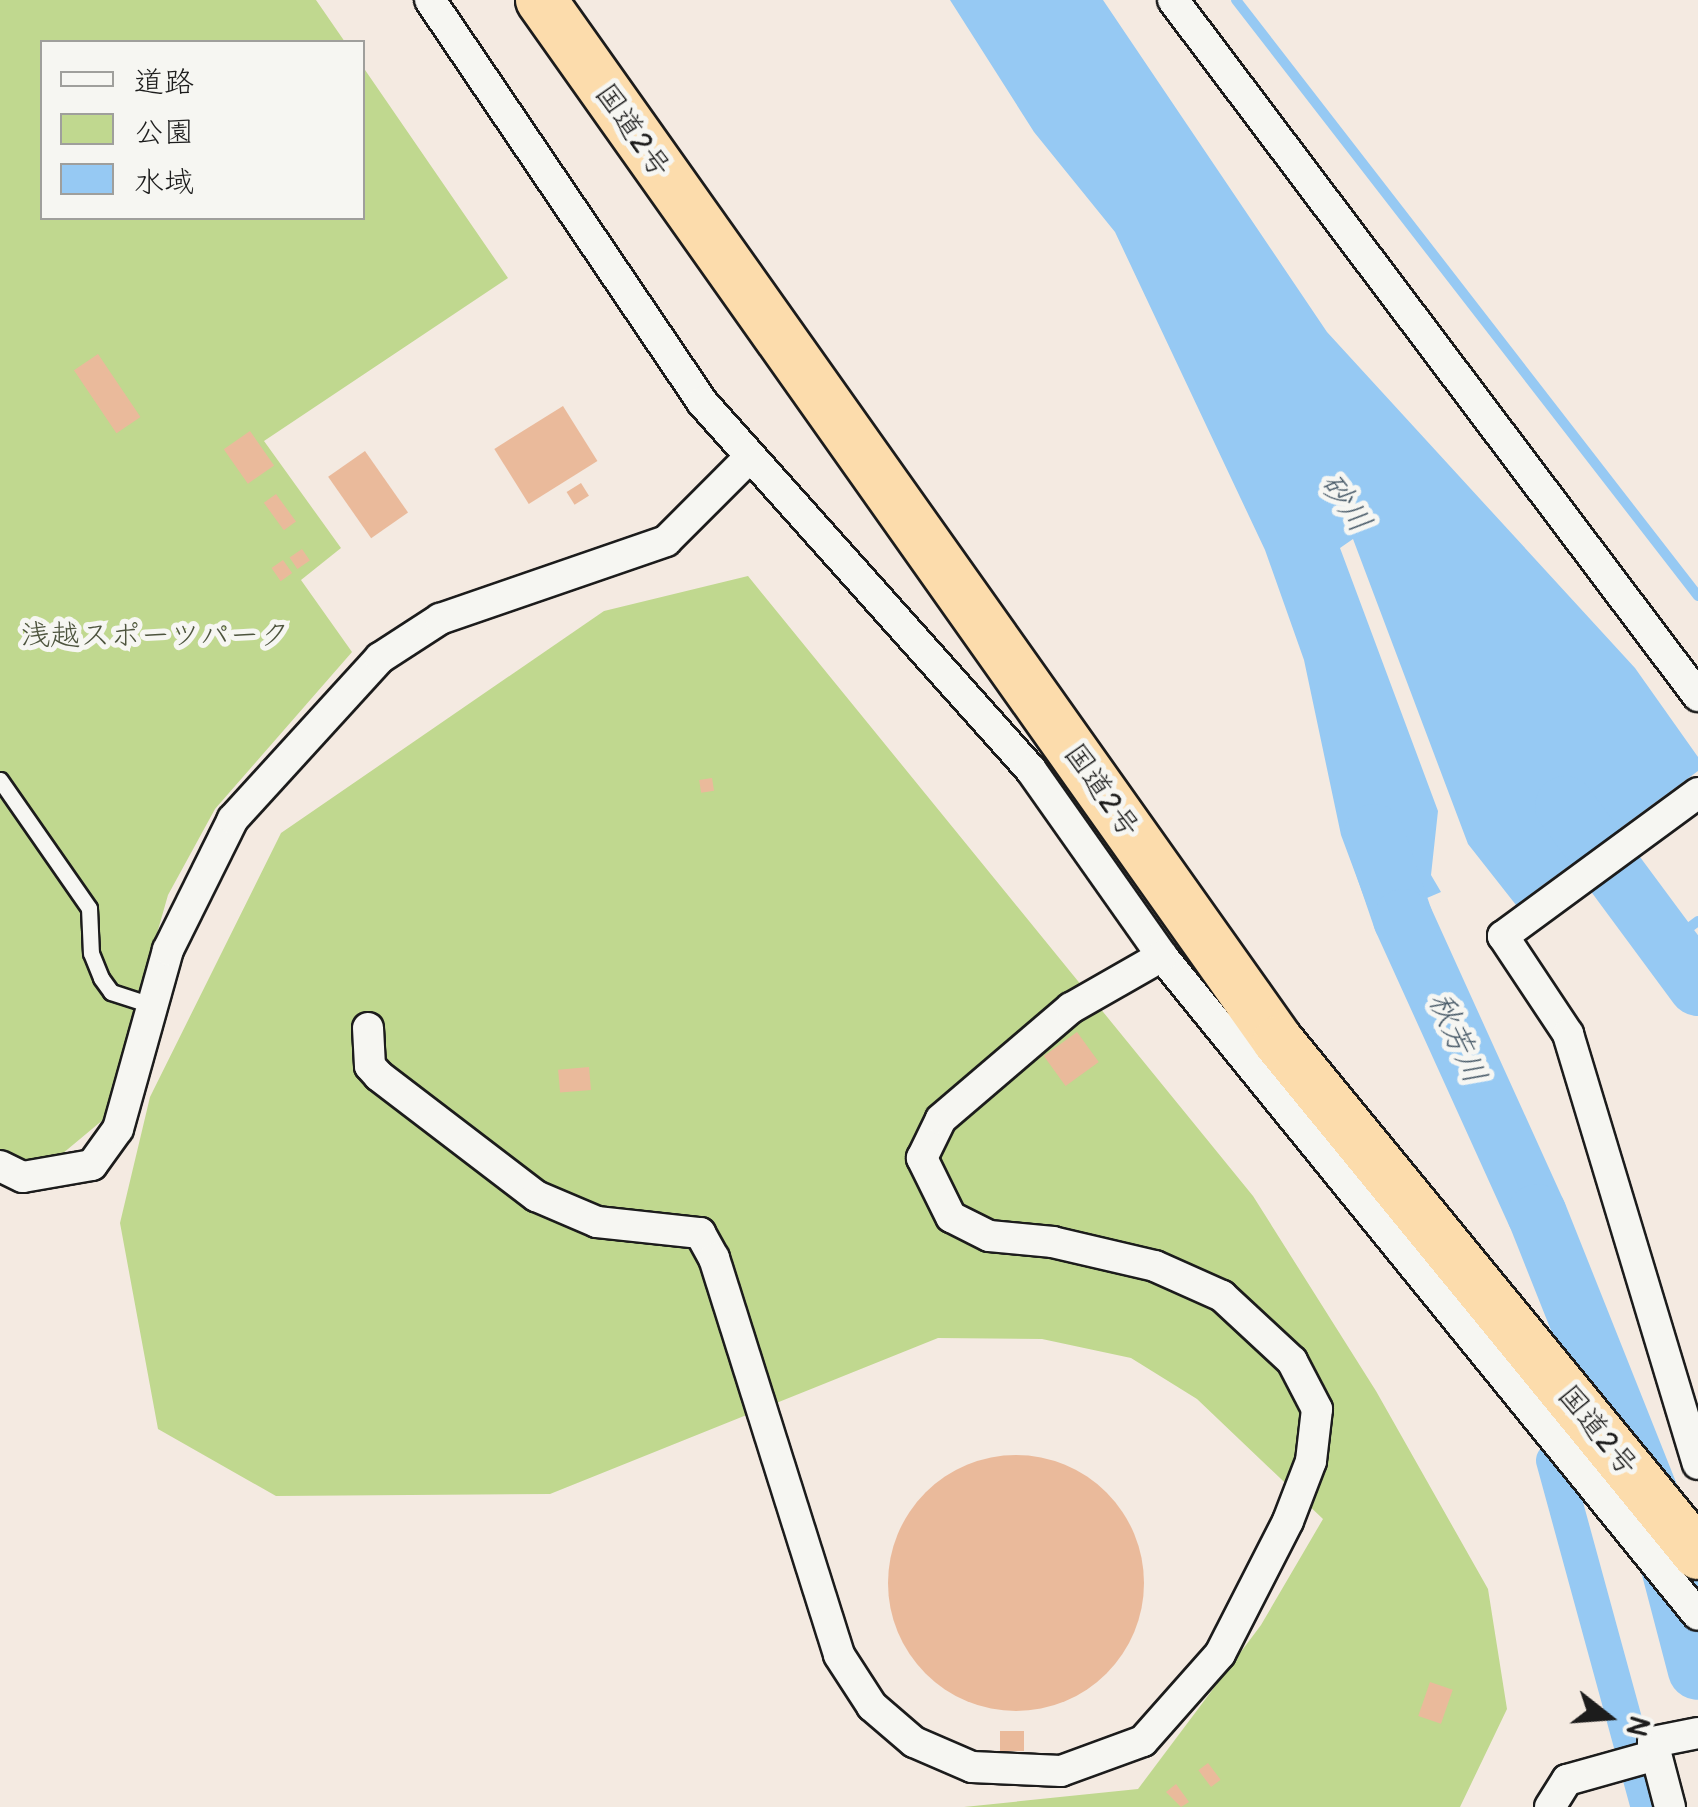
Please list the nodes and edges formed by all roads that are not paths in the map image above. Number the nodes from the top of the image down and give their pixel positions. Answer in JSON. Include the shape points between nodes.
{"nodes":[{"id":1,"x":430,"y":0,"type":"edge"},
{"id":2,"x":541,"y":0,"type":"edge"},
{"id":3,"x":1173,"y":0,"type":"edge"},
{"id":4,"x":748,"y":459,"type":"junction"},
{"id":5,"x":1698,"y":696,"type":"edge"},
{"id":6,"x":0,"y":780,"type":"edge"},
{"id":7,"x":1698,"y":793,"type":"edge"},
{"id":8,"x":1162,"y":956,"type":"junction"},
{"id":9,"x":154,"y":1006,"type":"junction"},
{"id":10,"x":368,"y":1028,"type":"dead end"},
{"id":11,"x":1264,"y":1053,"type":"junction"},
{"id":12,"x":0,"y":1166,"type":"edge"},
{"id":13,"x":1698,"y":1464,"type":"edge"},
{"id":14,"x":1698,"y":1554,"type":"edge"},
{"id":15,"x":1698,"y":1615,"type":"edge"},
{"id":16,"x":1698,"y":1733,"type":"edge"},
{"id":17,"x":1644,"y":1755,"type":"junction"},
{"id":18,"x":1550,"y":1807,"type":"edge"},
{"id":19,"x":1670,"y":1807,"type":"edge"}],
"edges":[{"from":1,"to":4,"type":"street","via":[[588,228],[618,286]]},
{"from":2,"to":11,"type":"highway","name":"国道2号"},
{"from":3,"to":5,"type":"street"},
{"from":4,"to":8,"type":"street","via":[[1031,770]]},
{"from":4,"to":9,"type":"street","via":[[666,540],[440,619],[380,658],[232,819],[168,950]]},
{"from":6,"to":9,"type":"lane","via":[[89,908],[91,953],[100,978],[111,992]]},
{"from":7,"to":13,"type":"street","via":[[1502,936],[1568,1034]]},
{"from":8,"to":10,"type":"street","via":[[1071,1008],[941,1119],[922,1158],[951,1218],[989,1236],[1053,1242],[1155,1266],[1222,1296],[1292,1361],[1317,1409],[1311,1461],[1288,1521],[1220,1654],[1143,1741],[1061,1771],[972,1767],[914,1742],[872,1706],[839,1655],[714,1258],[700,1234],[596,1222],[536,1196],[380,1076],[370,1066]]},
{"from":8,"to":11,"type":"street"},
{"from":9,"to":12,"type":"street","via":[[118,1129],[92,1165],[23,1177]]},
{"from":11,"to":14,"type":"highway","name":"国道2号"},
{"from":11,"to":15,"type":"street"},
{"from":16,"to":17,"type":"street"},
{"from":17,"to":18,"type":"street","via":[[1567,1780]]},
{"from":17,"to":19,"type":"street"}]}
